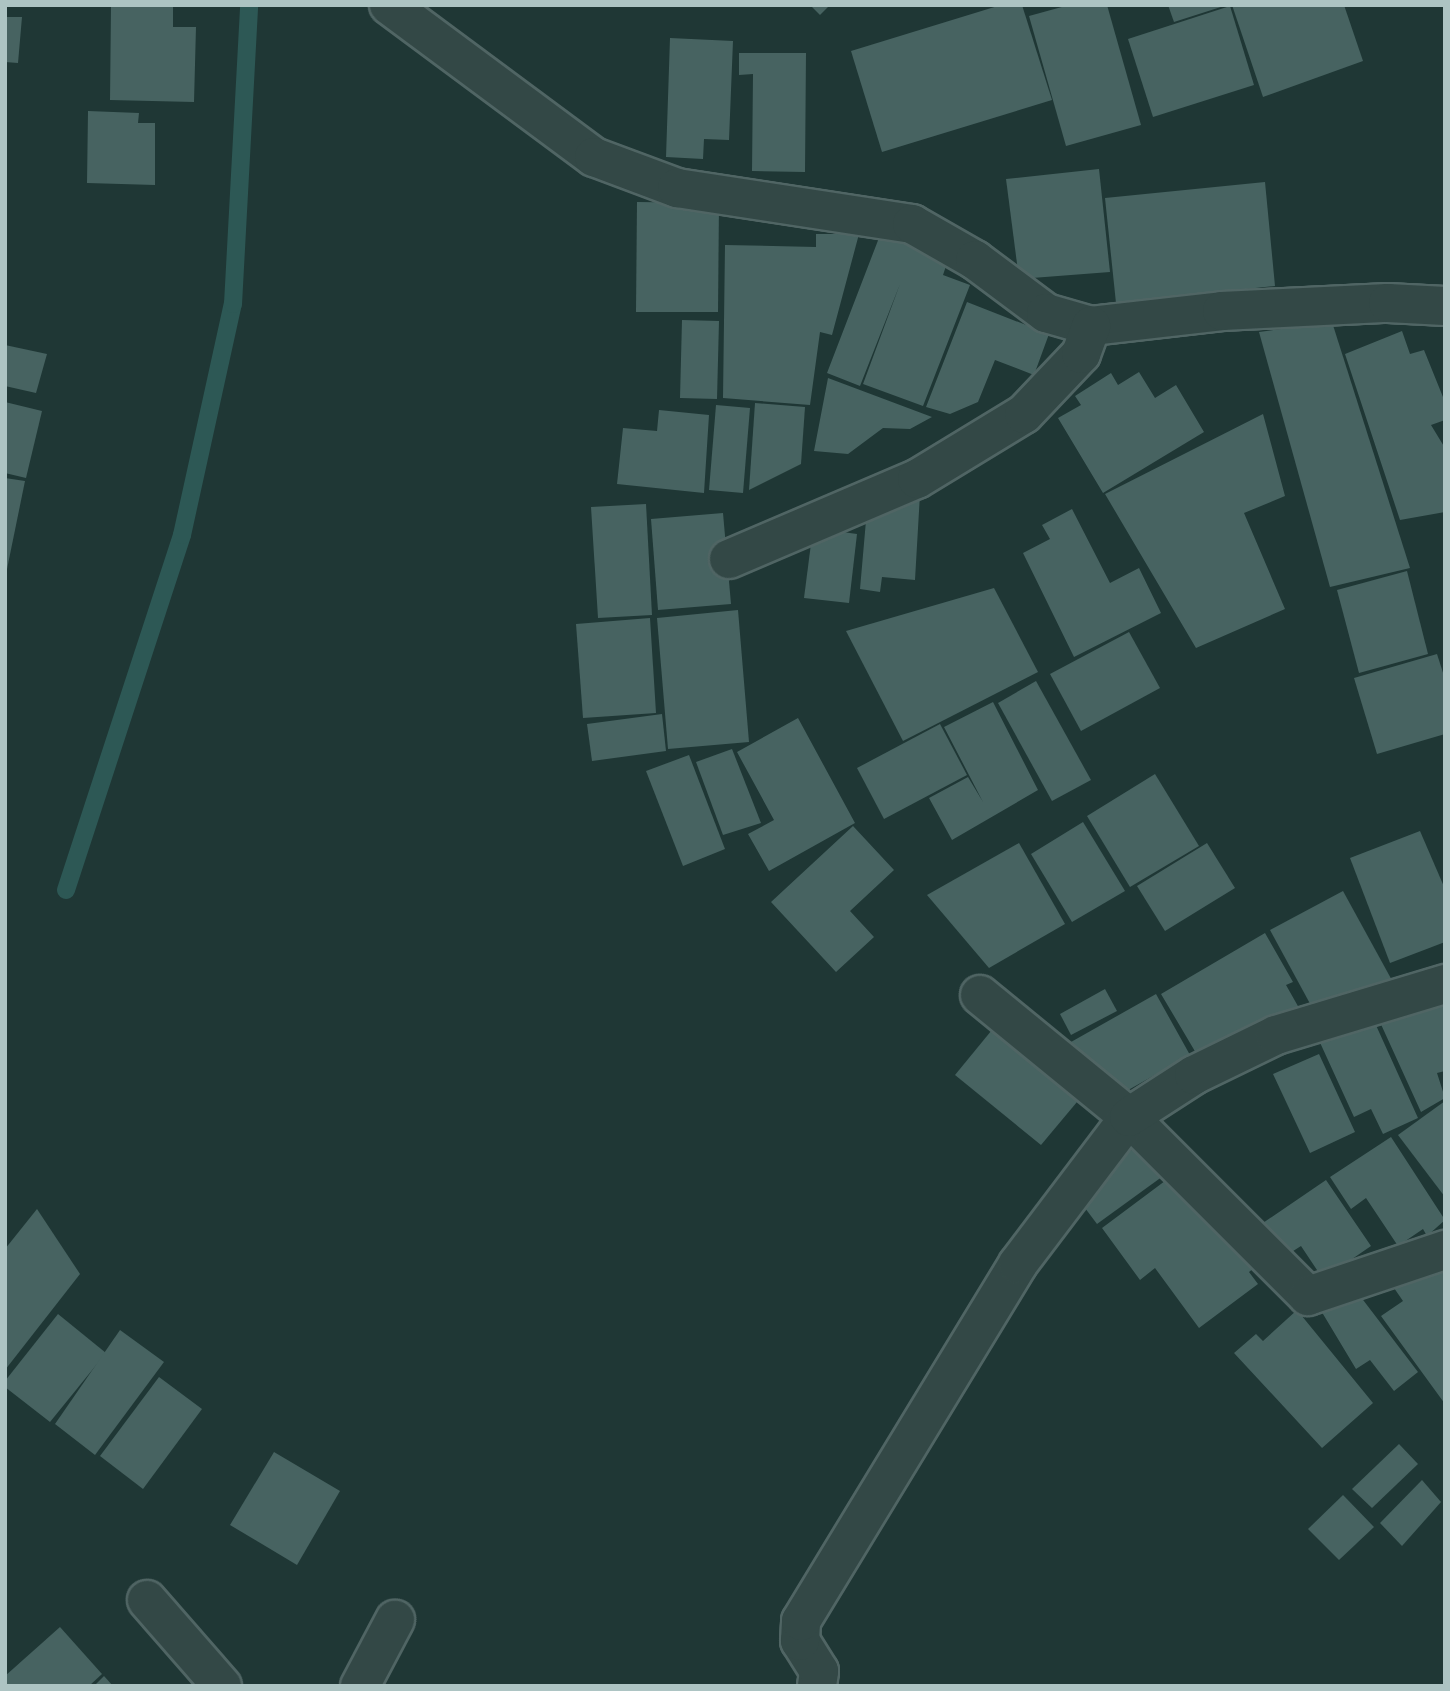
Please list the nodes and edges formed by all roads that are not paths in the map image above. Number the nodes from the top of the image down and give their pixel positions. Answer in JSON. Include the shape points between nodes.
{"nodes":[{"id":1,"x":389,"y":5,"type":"edge"},
{"id":2,"x":1445,"y":306,"type":"edge"},
{"id":3,"x":1091,"y":326,"type":"junction"},
{"id":4,"x":729,"y":559,"type":"dead end"},
{"id":5,"x":1445,"y":984,"type":"edge"},
{"id":6,"x":980,"y":995,"type":"dead end"},
{"id":7,"x":1129,"y":1117,"type":"junction"},
{"id":8,"x":1445,"y":1250,"type":"edge"},
{"id":9,"x":148,"y":1600,"type":"dead end"},
{"id":10,"x":394,"y":1620,"type":"dead end"},
{"id":11,"x":222,"y":1686,"type":"edge"},
{"id":12,"x":360,"y":1686,"type":"edge"},
{"id":13,"x":817,"y":1686,"type":"edge"}],
"edges":[{"from":1,"to":3,"type":"street","via":[[594,157],[677,188],[912,224],[975,260],[1046,313]]},
{"from":2,"to":3,"type":"street","via":[[1388,303],[1222,311]]},
{"from":3,"to":4,"type":"street","via":[[1081,354],[1024,414],[916,479]]},
{"from":5,"to":7,"type":"street","via":[[1276,1035],[1194,1076]]},
{"from":6,"to":7,"type":"street"},
{"from":7,"to":8,"type":"street","via":[[1308,1296]]},
{"from":7,"to":13,"type":"street","via":[[1018,1264],[802,1621],[800,1641],[819,1671]]},
{"from":9,"to":11,"type":"street"},
{"from":10,"to":12,"type":"street"}]}
